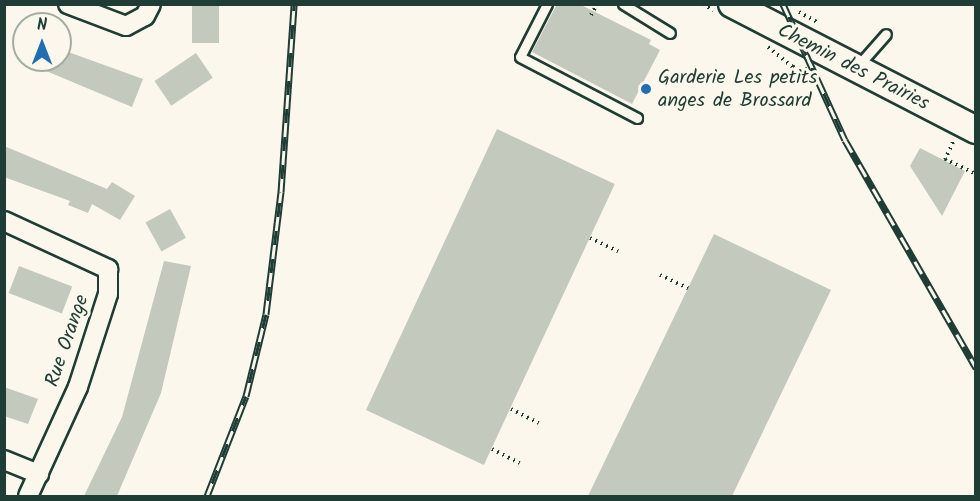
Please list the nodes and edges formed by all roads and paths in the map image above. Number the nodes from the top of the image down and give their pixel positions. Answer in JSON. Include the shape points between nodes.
{"nodes":[{"id":1,"x":68,"y":4,"type":"edge"},
{"id":2,"x":151,"y":4,"type":"edge"},
{"id":3,"x":547,"y":4,"type":"edge"},
{"id":4,"x":597,"y":4,"type":"edge"},
{"id":5,"x":732,"y":5,"type":"edge"},
{"id":6,"x":620,"y":6,"type":"edge"},
{"id":7,"x":591,"y":15,"type":"dead end"},
{"id":8,"x":670,"y":33,"type":"dead end"},
{"id":9,"x":886,"y":34,"type":"dead end"},
{"id":10,"x":856,"y":69,"type":"junction"},
{"id":11,"x":637,"y":118,"type":"dead end"},
{"id":12,"x":966,"y":133,"type":"edge"},
{"id":13,"x":975,"y":174,"type":"edge"},
{"id":14,"x":4,"y":221,"type":"edge"},
{"id":15,"x":590,"y":238,"type":"dead end"},
{"id":16,"x":618,"y":251,"type":"dead end"},
{"id":17,"x":660,"y":275,"type":"dead end"},
{"id":18,"x":688,"y":288,"type":"dead end"},
{"id":19,"x":511,"y":409,"type":"dead end"},
{"id":20,"x":539,"y":423,"type":"dead end"},
{"id":21,"x":492,"y":448,"type":"dead end"},
{"id":22,"x":4,"y":460,"type":"edge"},
{"id":23,"x":520,"y":463,"type":"dead end"},
{"id":24,"x":39,"y":474,"type":"junction"},
{"id":25,"x":28,"y":496,"type":"edge"}],
"edges":[{"from":1,"to":2,"type":"street","via":[[126,26],[145,16]]},
{"from":3,"to":11,"type":"lane","via":[[520,57]]},
{"from":4,"to":7,"type":"path"},
{"from":5,"to":10,"type":"street","name":"Chemin des Prairies"},
{"from":6,"to":8,"type":"lane"},
{"from":9,"to":10,"type":"lane"},
{"from":10,"to":12,"type":"street","name":"Chemin des Prairies"},
{"from":12,"to":13,"type":"path","via":[[945,160]]},
{"from":14,"to":24,"type":"street","name":"Rue Orange","via":[[108,269],[108,294],[78,387]]},
{"from":15,"to":16,"type":"path"},
{"from":17,"to":18,"type":"path"},
{"from":19,"to":20,"type":"path"},
{"from":21,"to":23,"type":"path"},
{"from":22,"to":24,"type":"street"},
{"from":24,"to":25,"type":"street","name":"Rue Orange"}]}
